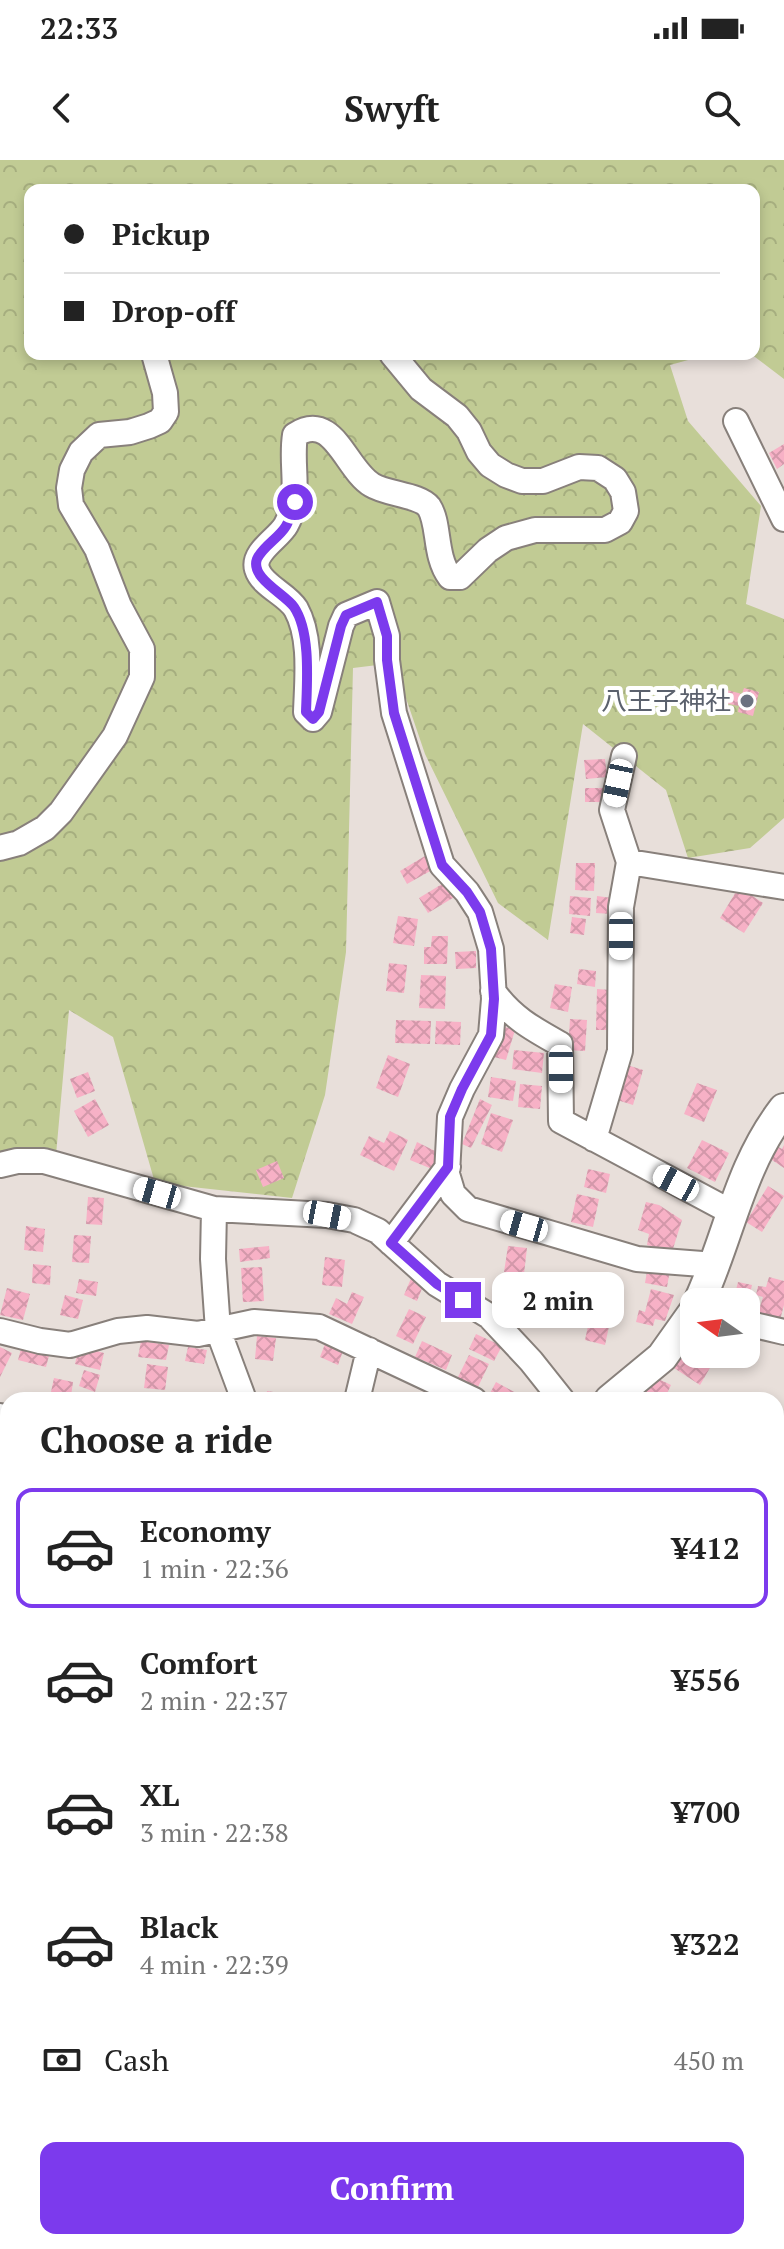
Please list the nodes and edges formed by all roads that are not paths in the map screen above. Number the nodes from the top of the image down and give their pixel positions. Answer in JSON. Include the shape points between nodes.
{"nodes":[{"id":1,"x":156,"y":360,"type":"edge"},
{"id":2,"x":397,"y":360,"type":"edge"},
{"id":3,"x":736,"y":421,"type":"dead end"},
{"id":4,"x":784,"y":519,"type":"edge"},
{"id":5,"x":624,"y":756,"type":"dead end"},
{"id":6,"x":0,"y":848,"type":"edge"},
{"id":7,"x":629,"y":862,"type":"junction"},
{"id":8,"x":784,"y":887,"type":"edge"},
{"id":9,"x":493,"y":991,"type":"junction"},
{"id":10,"x":784,"y":1109,"type":"edge"},
{"id":11,"x":594,"y":1139,"type":"junction"},
{"id":12,"x":0,"y":1165,"type":"edge"},
{"id":13,"x":448,"y":1167,"type":"junction"},
{"id":14,"x":214,"y":1209,"type":"junction"},
{"id":15,"x":731,"y":1212,"type":"junction"},
{"id":16,"x":391,"y":1243,"type":"junction"},
{"id":17,"x":715,"y":1265,"type":"junction"},
{"id":18,"x":706,"y":1288,"type":"edge"},
{"id":19,"x":760,"y":1326,"type":"edge"},
{"id":20,"x":218,"y":1330,"type":"junction"},
{"id":21,"x":0,"y":1331,"type":"edge"},
{"id":22,"x":784,"y":1332,"type":"edge"},
{"id":23,"x":680,"y":1334,"type":"edge"},
{"id":24,"x":369,"y":1350,"type":"junction"},
{"id":25,"x":241,"y":1392,"type":"edge"},
{"id":26,"x":359,"y":1392,"type":"edge"},
{"id":27,"x":457,"y":1392,"type":"edge"},
{"id":28,"x":556,"y":1392,"type":"edge"},
{"id":29,"x":620,"y":1392,"type":"edge"}],
"edges":[{"from":1,"to":6,"type":"street","via":[[165,393],[166,412],[160,421],[99,435],[81,452],[69,488],[71,505],[142,649],[142,677],[115,736],[61,812],[45,828]]},
{"from":2,"to":9,"type":"street","via":[[421,389],[457,416],[490,465],[522,481],[543,481],[579,467],[598,468],[615,479],[626,511],[620,522],[605,530],[535,530],[506,538],[460,577],[450,577],[443,568],[429,508],[421,500],[372,486],[333,437],[305,428],[295,435],[295,502],[285,527],[257,560],[261,576],[295,608],[305,644],[306,712],[313,719],[346,615],[377,602],[387,636],[394,713],[442,865],[480,912],[491,949]]},
{"from":3,"to":4,"type":"street"},
{"from":5,"to":7,"type":"street","via":[[612,810]]},
{"from":7,"to":8,"type":"street"},
{"from":7,"to":11,"type":"street","via":[[621,907],[620,1051]]},
{"from":9,"to":11,"type":"street","via":[[522,1022],[560,1044],[561,1121]]},
{"from":9,"to":13,"type":"street","via":[[491,1035],[450,1117]]},
{"from":10,"to":15,"type":"main road","via":[[757,1149]]},
{"from":11,"to":15,"type":"street"},
{"from":12,"to":14,"type":"street","via":[[44,1161]]},
{"from":13,"to":16,"type":"street"},
{"from":13,"to":17,"type":"street","via":[[453,1194],[468,1209],[637,1259]]},
{"from":14,"to":16,"type":"street","via":[[341,1217],[378,1231]]},
{"from":14,"to":20,"type":"street"},
{"from":15,"to":17,"type":"main road"},
{"from":16,"to":28,"type":"street","via":[[437,1284],[489,1316]]},
{"from":17,"to":18,"type":"main road"},
{"from":19,"to":22,"type":"street"},
{"from":20,"to":21,"type":"street","via":[[198,1334],[147,1328],[70,1345]]},
{"from":20,"to":24,"type":"street","via":[[254,1322],[319,1327]]},
{"from":20,"to":25,"type":"street"},
{"from":23,"to":29,"type":"main road","via":[[662,1357]]},
{"from":24,"to":26,"type":"street"},
{"from":24,"to":27,"type":"street"}]}
